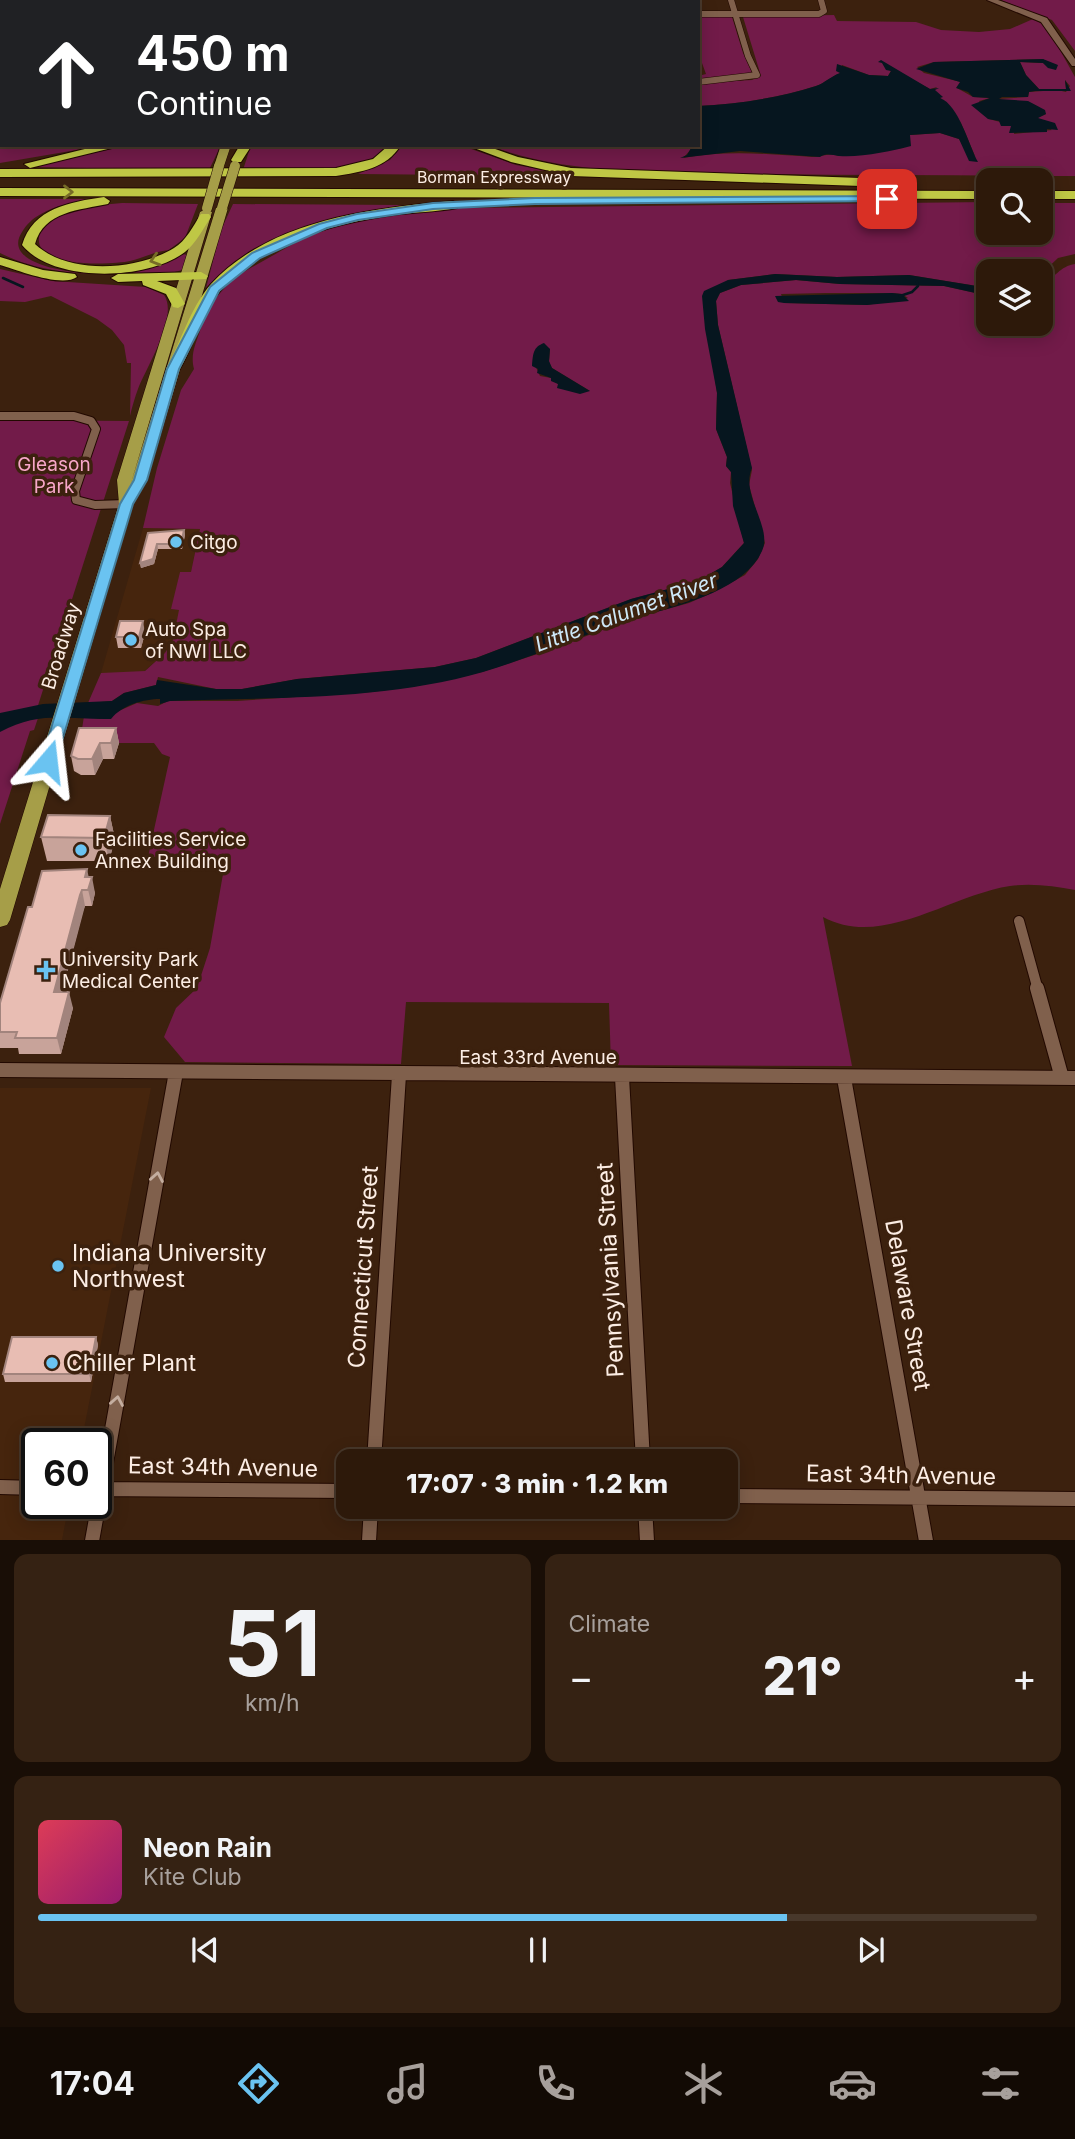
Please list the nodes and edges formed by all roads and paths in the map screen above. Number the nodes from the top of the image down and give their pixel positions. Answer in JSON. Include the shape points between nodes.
{"nodes":[{"id":1,"x":731,"y":0,"type":"edge"},
{"id":2,"x":821,"y":0,"type":"edge"},
{"id":3,"x":991,"y":0,"type":"edge"},
{"id":4,"x":735,"y":14,"type":"junction"},
{"id":5,"x":700,"y":15,"type":"edge"},
{"id":6,"x":1075,"y":64,"type":"edge"},
{"id":7,"x":700,"y":82,"type":"edge"},
{"id":8,"x":110,"y":147,"type":"edge"},
{"id":9,"x":225,"y":147,"type":"edge"},
{"id":10,"x":240,"y":147,"type":"edge"},
{"id":11,"x":245,"y":147,"type":"edge"},
{"id":12,"x":394,"y":147,"type":"edge"},
{"id":13,"x":478,"y":147,"type":"edge"},
{"id":14,"x":236,"y":163,"type":"junction"},
{"id":15,"x":0,"y":167,"type":"edge"},
{"id":16,"x":0,"y":173,"type":"edge"},
{"id":17,"x":0,"y":180,"type":"edge"},
{"id":18,"x":894,"y":183,"type":"junction"},
{"id":19,"x":976,"y":183,"type":"edge"},
{"id":20,"x":1053,"y":183,"type":"edge"},
{"id":21,"x":1075,"y":183,"type":"edge"},
{"id":22,"x":0,"y":192,"type":"edge"},
{"id":23,"x":953,"y":195,"type":"junction"},
{"id":24,"x":976,"y":195,"type":"edge"},
{"id":25,"x":1053,"y":195,"type":"edge"},
{"id":26,"x":1075,"y":195,"type":"edge"},
{"id":27,"x":535,"y":201,"type":"junction"},
{"id":28,"x":206,"y":213,"type":"junction"},
{"id":29,"x":0,"y":261,"type":"edge"},
{"id":30,"x":194,"y":276,"type":"junction"},
{"id":31,"x":105,"y":278,"type":"junction"},
{"id":32,"x":178,"y":304,"type":"junction"},
{"id":33,"x":173,"y":369,"type":"junction"},
{"id":34,"x":0,"y":416,"type":"edge"},
{"id":35,"x":126,"y":504,"type":"junction"},
{"id":36,"x":0,"y":920,"type":"edge"},
{"id":37,"x":1019,"y":921,"type":"dead end"},
{"id":38,"x":0,"y":1070,"type":"edge"},
{"id":39,"x":176,"y":1072,"type":"junction"},
{"id":40,"x":399,"y":1075,"type":"junction"},
{"id":41,"x":622,"y":1077,"type":"junction"},
{"id":42,"x":844,"y":1078,"type":"junction"},
{"id":43,"x":1069,"y":1078,"type":"edge"},
{"id":44,"x":110,"y":1428,"type":"edge"},
{"id":45,"x":375,"y":1449,"type":"edge"},
{"id":46,"x":642,"y":1449,"type":"edge"},
{"id":47,"x":0,"y":1488,"type":"edge"},
{"id":48,"x":21,"y":1488,"type":"edge"},
{"id":49,"x":112,"y":1489,"type":"edge"},
{"id":50,"x":336,"y":1491,"type":"edge"},
{"id":51,"x":738,"y":1496,"type":"edge"},
{"id":52,"x":919,"y":1497,"type":"junction"},
{"id":53,"x":1075,"y":1499,"type":"edge"},
{"id":54,"x":95,"y":1519,"type":"edge"},
{"id":55,"x":370,"y":1519,"type":"edge"},
{"id":56,"x":646,"y":1519,"type":"edge"},
{"id":57,"x":92,"y":1540,"type":"edge"},
{"id":58,"x":369,"y":1540,"type":"edge"},
{"id":59,"x":647,"y":1540,"type":"edge"},
{"id":60,"x":926,"y":1540,"type":"edge"}],
"edges":[{"from":1,"to":4,"type":"street"},
{"from":2,"to":4,"type":"street","via":[[823,13]]},
{"from":3,"to":6,"type":"street","via":[[1044,20]]},
{"from":4,"to":5,"type":"street"},
{"from":4,"to":7,"type":"street","via":[[757,76]]},
{"from":8,"to":15,"type":"highway"},
{"from":9,"to":28,"type":"main road","name":"Broadway","bridge":true},
{"from":10,"to":14,"type":"main road","name":"Broadway"},
{"from":11,"to":14,"type":"highway"},
{"from":12,"to":16,"type":"highway","via":[[386,158],[336,172]]},
{"from":13,"to":18,"type":"highway","via":[[570,172]]},
{"from":14,"to":30,"type":"main road","name":"Broadway","bridge":true},
{"from":17,"to":18,"type":"highway","name":"Borman Expressway"},
{"from":18,"to":19,"type":"highway","name":"Borman Expressway"},
{"from":20,"to":21,"type":"highway"},
{"from":22,"to":23,"type":"highway","name":"Borman Expressway","one_way":true},
{"from":23,"to":24,"type":"highway","name":"Borman Expressway"},
{"from":23,"to":27,"type":"highway"},
{"from":25,"to":26,"type":"highway"},
{"from":28,"to":27,"type":"highway","one_way":true,"via":[[189,242],[178,251],[125,267],[59,265],[42,259],[28,244],[29,235],[46,217],[102,201]]},
{"from":27,"to":33,"type":"highway","via":[[396,210],[288,239],[256,255],[219,283]]},
{"from":28,"to":30,"type":"main road","name":"Broadway"},
{"from":29,"to":31,"type":"highway","via":[[42,274]]},
{"from":30,"to":31,"type":"highway"},
{"from":30,"to":32,"type":"main road","name":"Broadway"},
{"from":30,"to":33,"type":"main road","name":"Broadway"},
{"from":31,"to":32,"type":"highway","via":[[164,286]]},
{"from":32,"to":35,"type":"main road","name":"Broadway","via":[[124,480]]},
{"from":33,"to":35,"type":"main road","name":"Broadway","via":[[140,480]]},
{"from":34,"to":35,"type":"street","via":[[74,416],[91,421],[96,429],[76,500]]},
{"from":35,"to":36,"type":"main road","name":"Broadway"},
{"from":37,"to":43,"type":"street"},
{"from":38,"to":39,"type":"street","name":"East 33rd Avenue"},
{"from":39,"to":40,"type":"street","name":"East 33rd Avenue"},
{"from":44,"to":39,"type":"street","one_way":true},
{"from":40,"to":41,"type":"street","name":"East 33rd Avenue"},
{"from":40,"to":45,"type":"street","name":"Connecticut Street"},
{"from":41,"to":42,"type":"street","name":"East 33rd Avenue"},
{"from":41,"to":46,"type":"street","name":"Pennsylvania Street"},
{"from":42,"to":43,"type":"street","name":"East 33rd Avenue"},
{"from":42,"to":52,"type":"street","name":"Delaware Street"},
{"from":47,"to":48,"type":"street"},
{"from":49,"to":50,"type":"street","name":"East 34th Avenue"},
{"from":51,"to":52,"type":"street","name":"East 34th Avenue"},
{"from":52,"to":53,"type":"street","name":"East 34th Avenue"},
{"from":52,"to":60,"type":"street","name":"Delaware Street"},
{"from":54,"to":57,"type":"street"},
{"from":55,"to":58,"type":"street"},
{"from":56,"to":59,"type":"street"}]}
